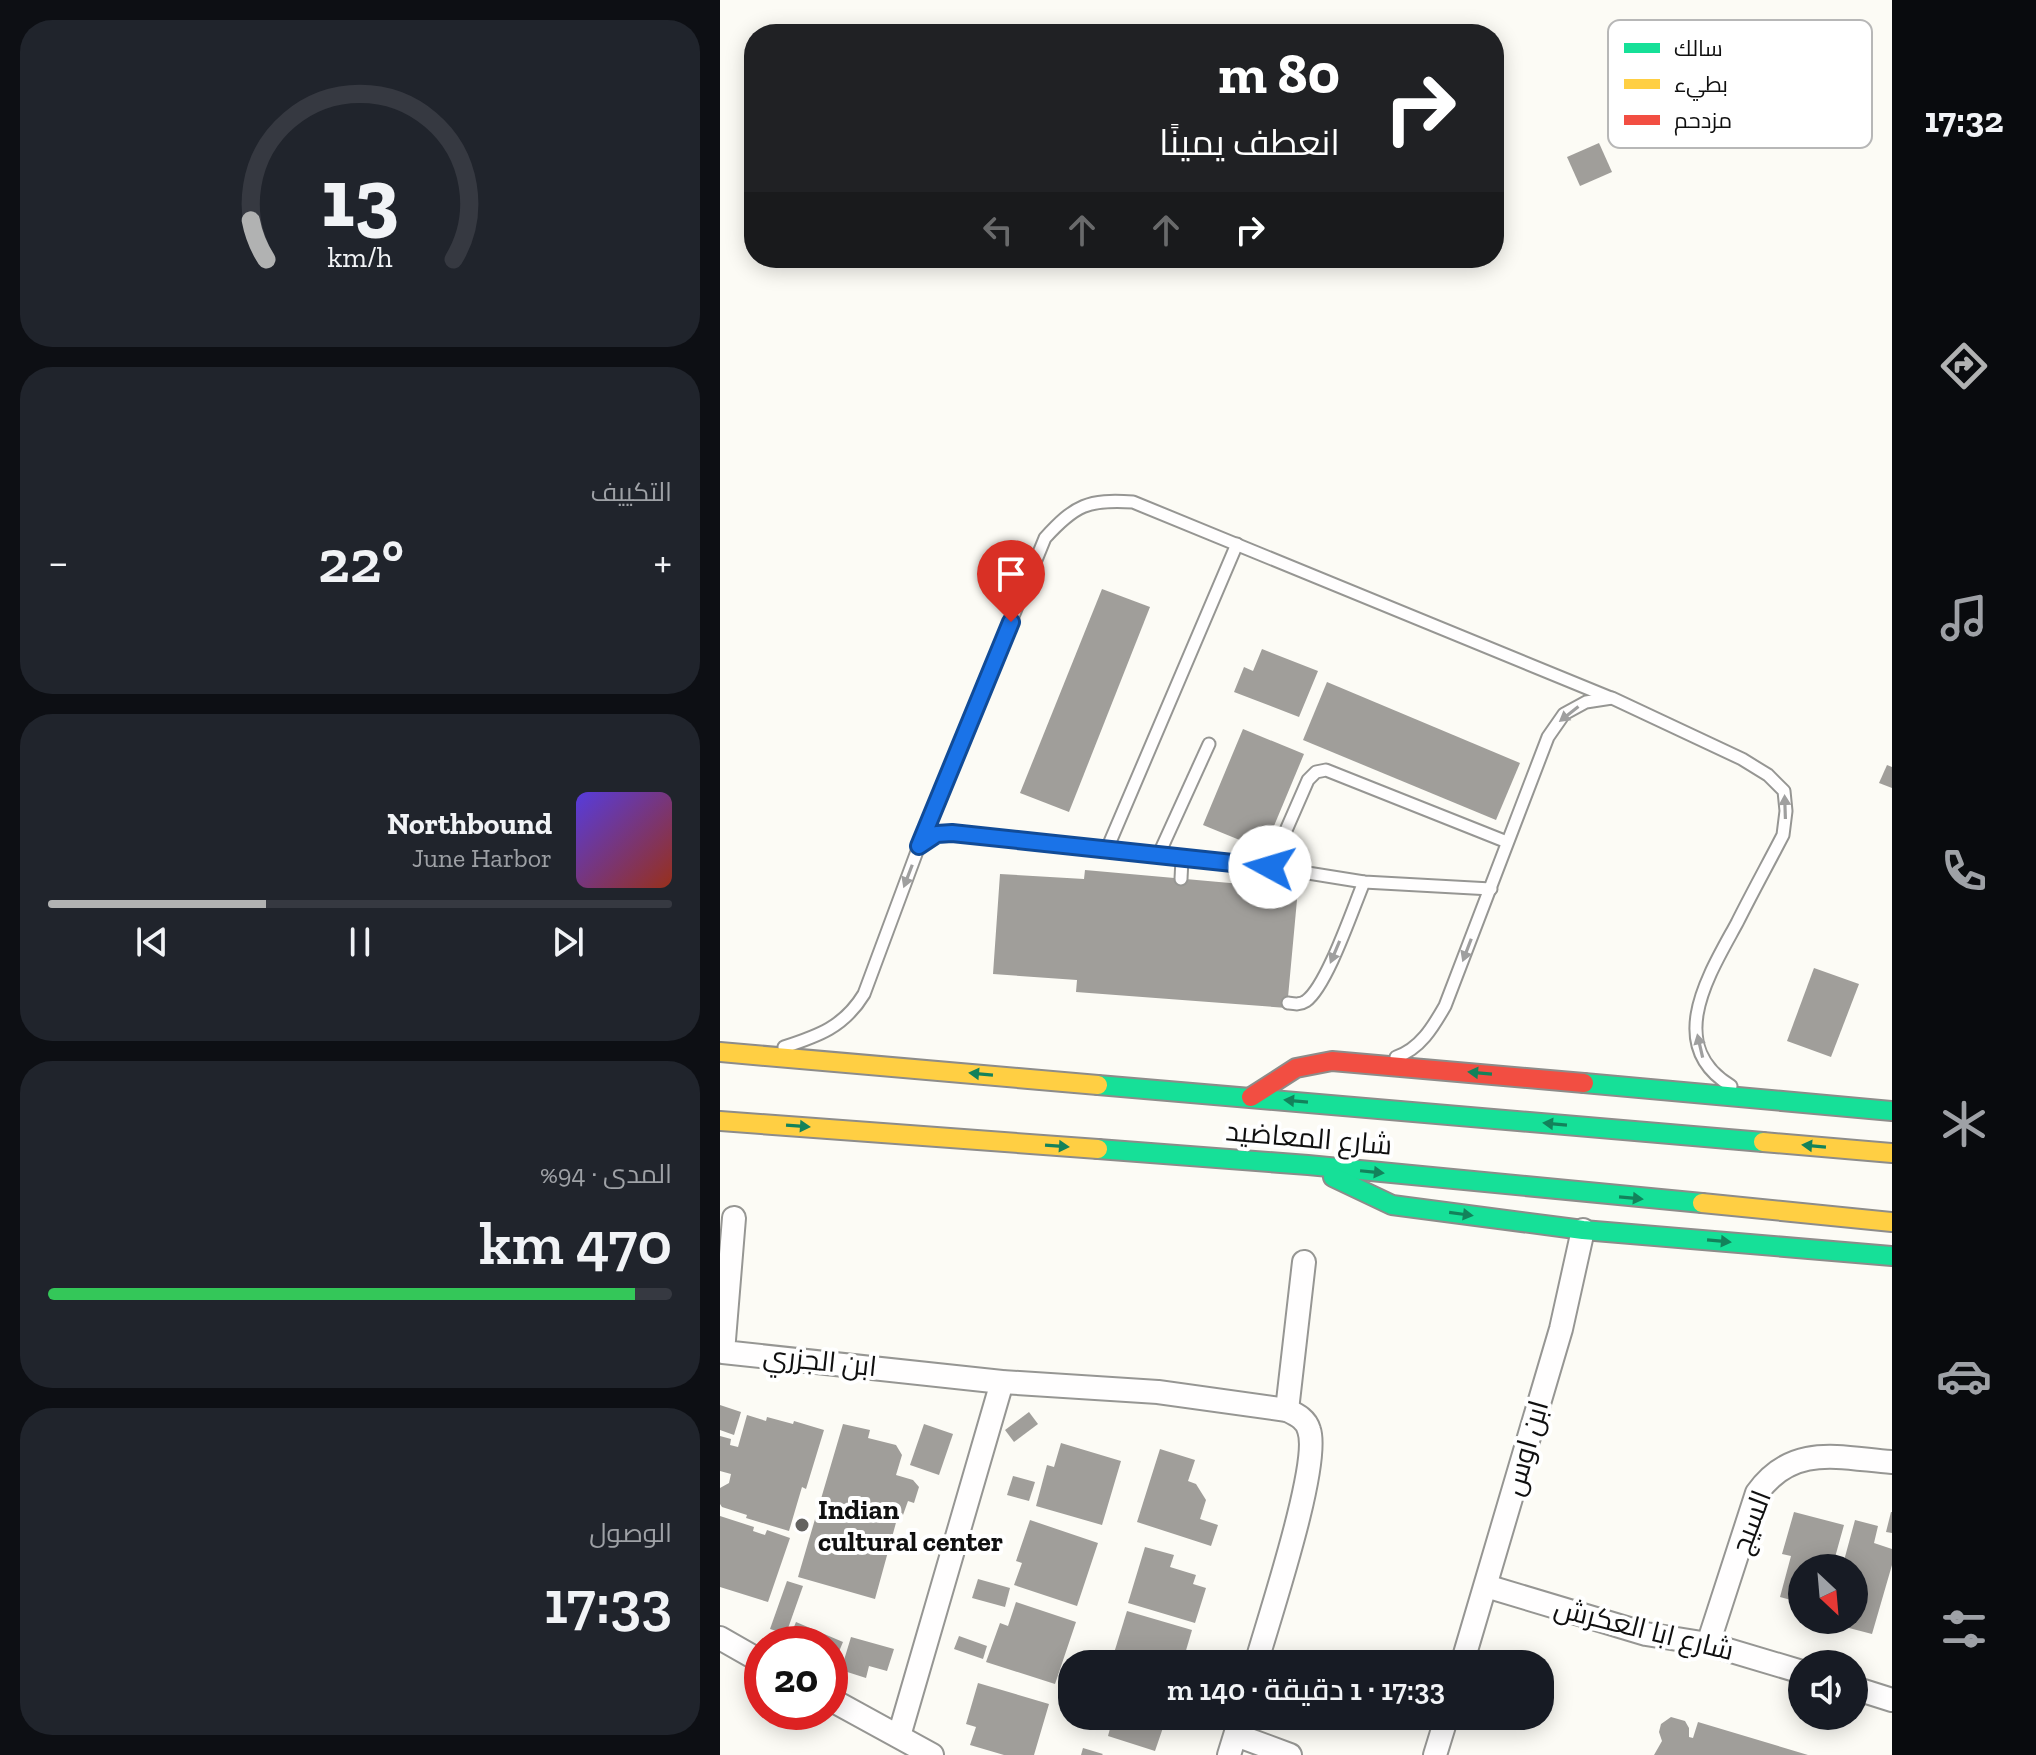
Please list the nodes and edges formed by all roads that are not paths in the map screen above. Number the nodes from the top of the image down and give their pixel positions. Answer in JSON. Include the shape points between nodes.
{"nodes":[{"id":1,"x":1237,"y":544,"type":"junction"},
{"id":2,"x":1612,"y":698,"type":"junction"},
{"id":3,"x":1209,"y":744,"type":"dead end"},
{"id":4,"x":1507,"y":842,"type":"junction"},
{"id":5,"x":919,"y":846,"type":"junction"},
{"id":6,"x":1107,"y":849,"type":"junction"},
{"id":7,"x":1158,"y":856,"type":"junction"},
{"id":8,"x":1182,"y":859,"type":"junction"},
{"id":9,"x":1270,"y":867,"type":"junction"},
{"id":10,"x":1181,"y":879,"type":"dead end"},
{"id":11,"x":1364,"y":882,"type":"junction"},
{"id":12,"x":1491,"y":889,"type":"junction"},
{"id":13,"x":1288,"y":1003,"type":"dead end"},
{"id":14,"x":720,"y":1052,"type":"edge"},
{"id":15,"x":758,"y":1054,"type":"junction"},
{"id":16,"x":1373,"y":1063,"type":"junction"},
{"id":17,"x":1251,"y":1097,"type":"junction"},
{"id":18,"x":1752,"y":1098,"type":"junction"},
{"id":19,"x":1892,"y":1111,"type":"edge"},
{"id":20,"x":720,"y":1121,"type":"edge"},
{"id":21,"x":1892,"y":1153,"type":"edge"},
{"id":22,"x":1308,"y":1165,"type":"junction"},
{"id":23,"x":734,"y":1218,"type":"dead end"},
{"id":24,"x":1892,"y":1222,"type":"edge"},
{"id":25,"x":1583,"y":1230,"type":"junction"},
{"id":26,"x":1892,"y":1256,"type":"edge"},
{"id":27,"x":1304,"y":1262,"type":"dead end"},
{"id":28,"x":722,"y":1352,"type":"edge"},
{"id":29,"x":1002,"y":1382,"type":"junction"},
{"id":30,"x":1287,"y":1410,"type":"junction"},
{"id":31,"x":1892,"y":1462,"type":"edge"},
{"id":32,"x":1486,"y":1586,"type":"junction"},
{"id":33,"x":720,"y":1638,"type":"edge"},
{"id":34,"x":1708,"y":1644,"type":"junction"},
{"id":35,"x":1260,"y":1650,"type":"edge"},
{"id":36,"x":1466,"y":1650,"type":"edge"},
{"id":37,"x":744,"y":1652,"type":"edge"},
{"id":38,"x":1788,"y":1668,"type":"edge"},
{"id":39,"x":1868,"y":1692,"type":"edge"},
{"id":40,"x":1892,"y":1700,"type":"edge"},
{"id":41,"x":848,"y":1709,"type":"edge"},
{"id":42,"x":1443,"y":1730,"type":"edge"},
{"id":43,"x":1235,"y":1735,"type":"edge"},
{"id":44,"x":899,"y":1736,"type":"junction"},
{"id":45,"x":932,"y":1755,"type":"edge"},
{"id":46,"x":1290,"y":1755,"type":"edge"},
{"id":47,"x":1435,"y":1755,"type":"edge"}],
"edges":[{"from":1,"to":2,"type":"lane"},
{"from":1,"to":5,"type":"lane","via":[[1133,502],[1083,504],[1065,517],[1045,538]]},
{"from":1,"to":6,"type":"lane"},
{"from":2,"to":4,"type":"lane","one_way":true,"via":[[1586,702],[1564,714],[1548,737]]},
{"from":18,"to":2,"type":"lane","one_way":true,"via":[[1706,1066],[1697,1044],[1696,1015],[1703,986],[1783,835],[1784,791],[1742,759]]},
{"from":3,"to":7,"type":"lane"},
{"from":4,"to":9,"type":"lane","via":[[1326,770],[1308,780]]},
{"from":4,"to":12,"type":"lane"},
{"from":5,"to":6,"type":"lane","via":[[937,834],[952,833]]},
{"from":5,"to":15,"type":"lane","one_way":true,"via":[[853,1011],[813,1038]]},
{"from":6,"to":7,"type":"lane"},
{"from":7,"to":8,"type":"lane"},
{"from":8,"to":9,"type":"lane"},
{"from":8,"to":10,"type":"lane"},
{"from":9,"to":11,"type":"lane"},
{"from":11,"to":12,"type":"lane"},
{"from":11,"to":13,"type":"lane","one_way":true,"via":[[1321,983],[1307,1000]]},
{"from":12,"to":16,"type":"lane","one_way":true,"via":[[1431,1030],[1404,1054]]},
{"from":14,"to":15,"type":"street","name":"شارع المعاضيد"},
{"from":17,"to":15,"type":"street","name":"شارع المعاضيد","one_way":true},
{"from":16,"to":17,"type":"street","via":[[1317,1061],[1295,1067]]},
{"from":18,"to":16,"type":"street","one_way":true},
{"from":21,"to":17,"type":"street","name":"شارع المعاضيد","one_way":true},
{"from":18,"to":19,"type":"street"},
{"from":20,"to":22,"type":"street","name":"شارع المعاضيد","one_way":true},
{"from":22,"to":24,"type":"street","name":"شارع المعاضيد","one_way":true},
{"from":22,"to":25,"type":"street","one_way":true,"via":[[1392,1205]]},
{"from":23,"to":28,"type":"street","name":"ابن الجزري"},
{"from":25,"to":26,"type":"street","one_way":true},
{"from":25,"to":32,"type":"street","name":"ابن اوس","via":[[1561,1329]]},
{"from":27,"to":30,"type":"street"},
{"from":28,"to":29,"type":"street","name":"ابن الجزري"},
{"from":29,"to":30,"type":"street","name":"ابن الجزري","via":[[1158,1392]]},
{"from":29,"to":44,"type":"street"},
{"from":30,"to":35,"type":"street","via":[[1302,1418],[1313,1446]]},
{"from":31,"to":34,"type":"street","name":"السيج","via":[[1819,1456],[1783,1466],[1768,1477],[1757,1493]]},
{"from":32,"to":34,"type":"street","name":"شارع ابا العكرش","via":[[1646,1634]]},
{"from":32,"to":36,"type":"street","name":"ابن اوس"},
{"from":33,"to":37,"type":"street"},
{"from":34,"to":38,"type":"street","name":"شارع ابا العكرش"},
{"from":39,"to":40,"type":"street"},
{"from":41,"to":44,"type":"street"},
{"from":42,"to":47,"type":"street"},
{"from":43,"to":46,"type":"street"},
{"from":44,"to":45,"type":"street"}]}
